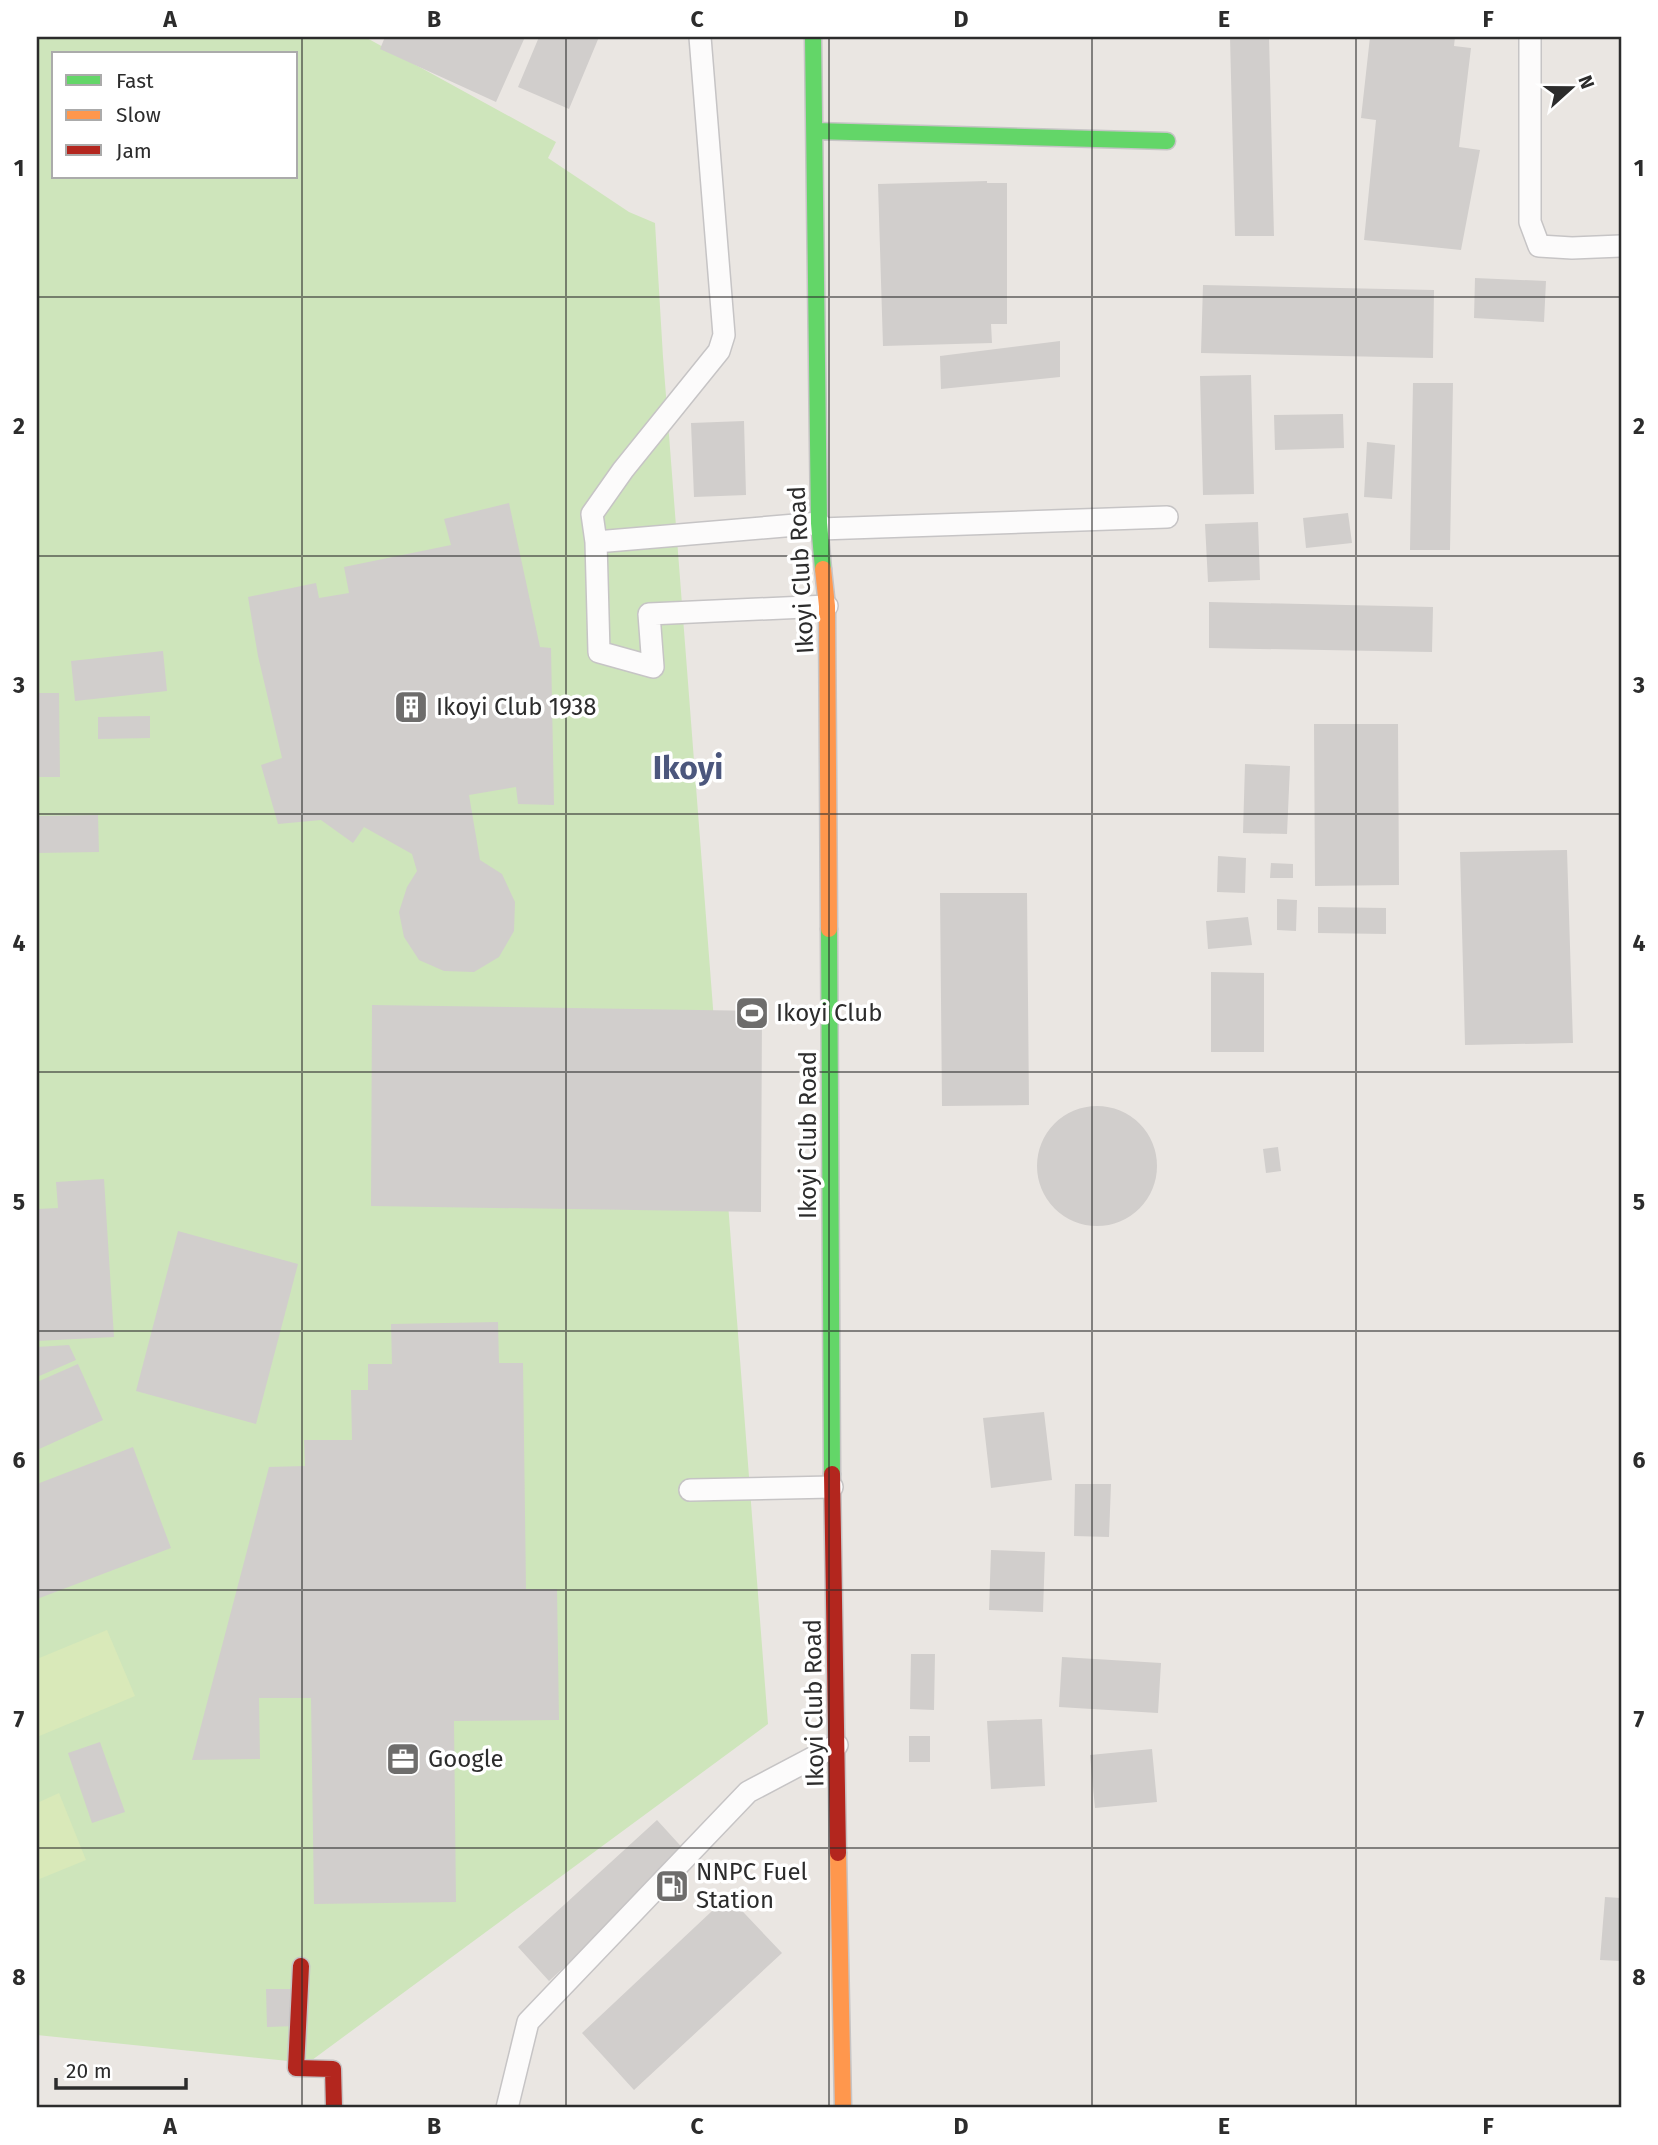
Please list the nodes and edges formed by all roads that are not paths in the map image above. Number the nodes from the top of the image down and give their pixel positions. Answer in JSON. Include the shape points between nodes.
{"nodes":[{"id":1,"x":700,"y":37,"type":"edge"},
{"id":2,"x":813,"y":37,"type":"edge"},
{"id":3,"x":1530,"y":37,"type":"edge"},
{"id":4,"x":815,"y":131,"type":"junction"},
{"id":5,"x":1167,"y":141,"type":"dead end"},
{"id":6,"x":1621,"y":246,"type":"edge"},
{"id":7,"x":1167,"y":517,"type":"dead end"},
{"id":8,"x":820,"y":526,"type":"junction"},
{"id":9,"x":596,"y":542,"type":"junction"},
{"id":10,"x":827,"y":606,"type":"junction"},
{"id":11,"x":832,"y":1486,"type":"junction"},
{"id":12,"x":690,"y":1490,"type":"dead end"},
{"id":13,"x":837,"y":1745,"type":"junction"},
{"id":14,"x":301,"y":1965,"type":"dead end"},
{"id":15,"x":334,"y":2108,"type":"edge"},
{"id":16,"x":507,"y":2108,"type":"edge"},
{"id":17,"x":843,"y":2108,"type":"edge"}],
"edges":[{"from":1,"to":9,"type":"lane","via":[[724,335],[719,351],[592,514]]},
{"from":2,"to":4,"type":"main road","name":"Ikoyi Club Road"},
{"from":3,"to":6,"type":"lane","via":[[1530,222],[1539,246]]},
{"from":4,"to":5,"type":"main road"},
{"from":4,"to":8,"type":"main road","name":"Ikoyi Club Road"},
{"from":7,"to":8,"type":"lane"},
{"from":8,"to":9,"type":"lane"},
{"from":8,"to":10,"type":"main road","name":"Ikoyi Club Road"},
{"from":9,"to":10,"type":"lane","via":[[599,652],[653,667],[649,614]]},
{"from":10,"to":11,"type":"main road","name":"Ikoyi Club Road"},
{"from":11,"to":12,"type":"lane"},
{"from":11,"to":13,"type":"main road","name":"Ikoyi Club Road"},
{"from":13,"to":16,"type":"lane","via":[[748,1792],[528,2022]]},
{"from":13,"to":17,"type":"main road","name":"Ikoyi Club Road"},
{"from":14,"to":15,"type":"main road","via":[[296,2068],[333,2069]]}]}
